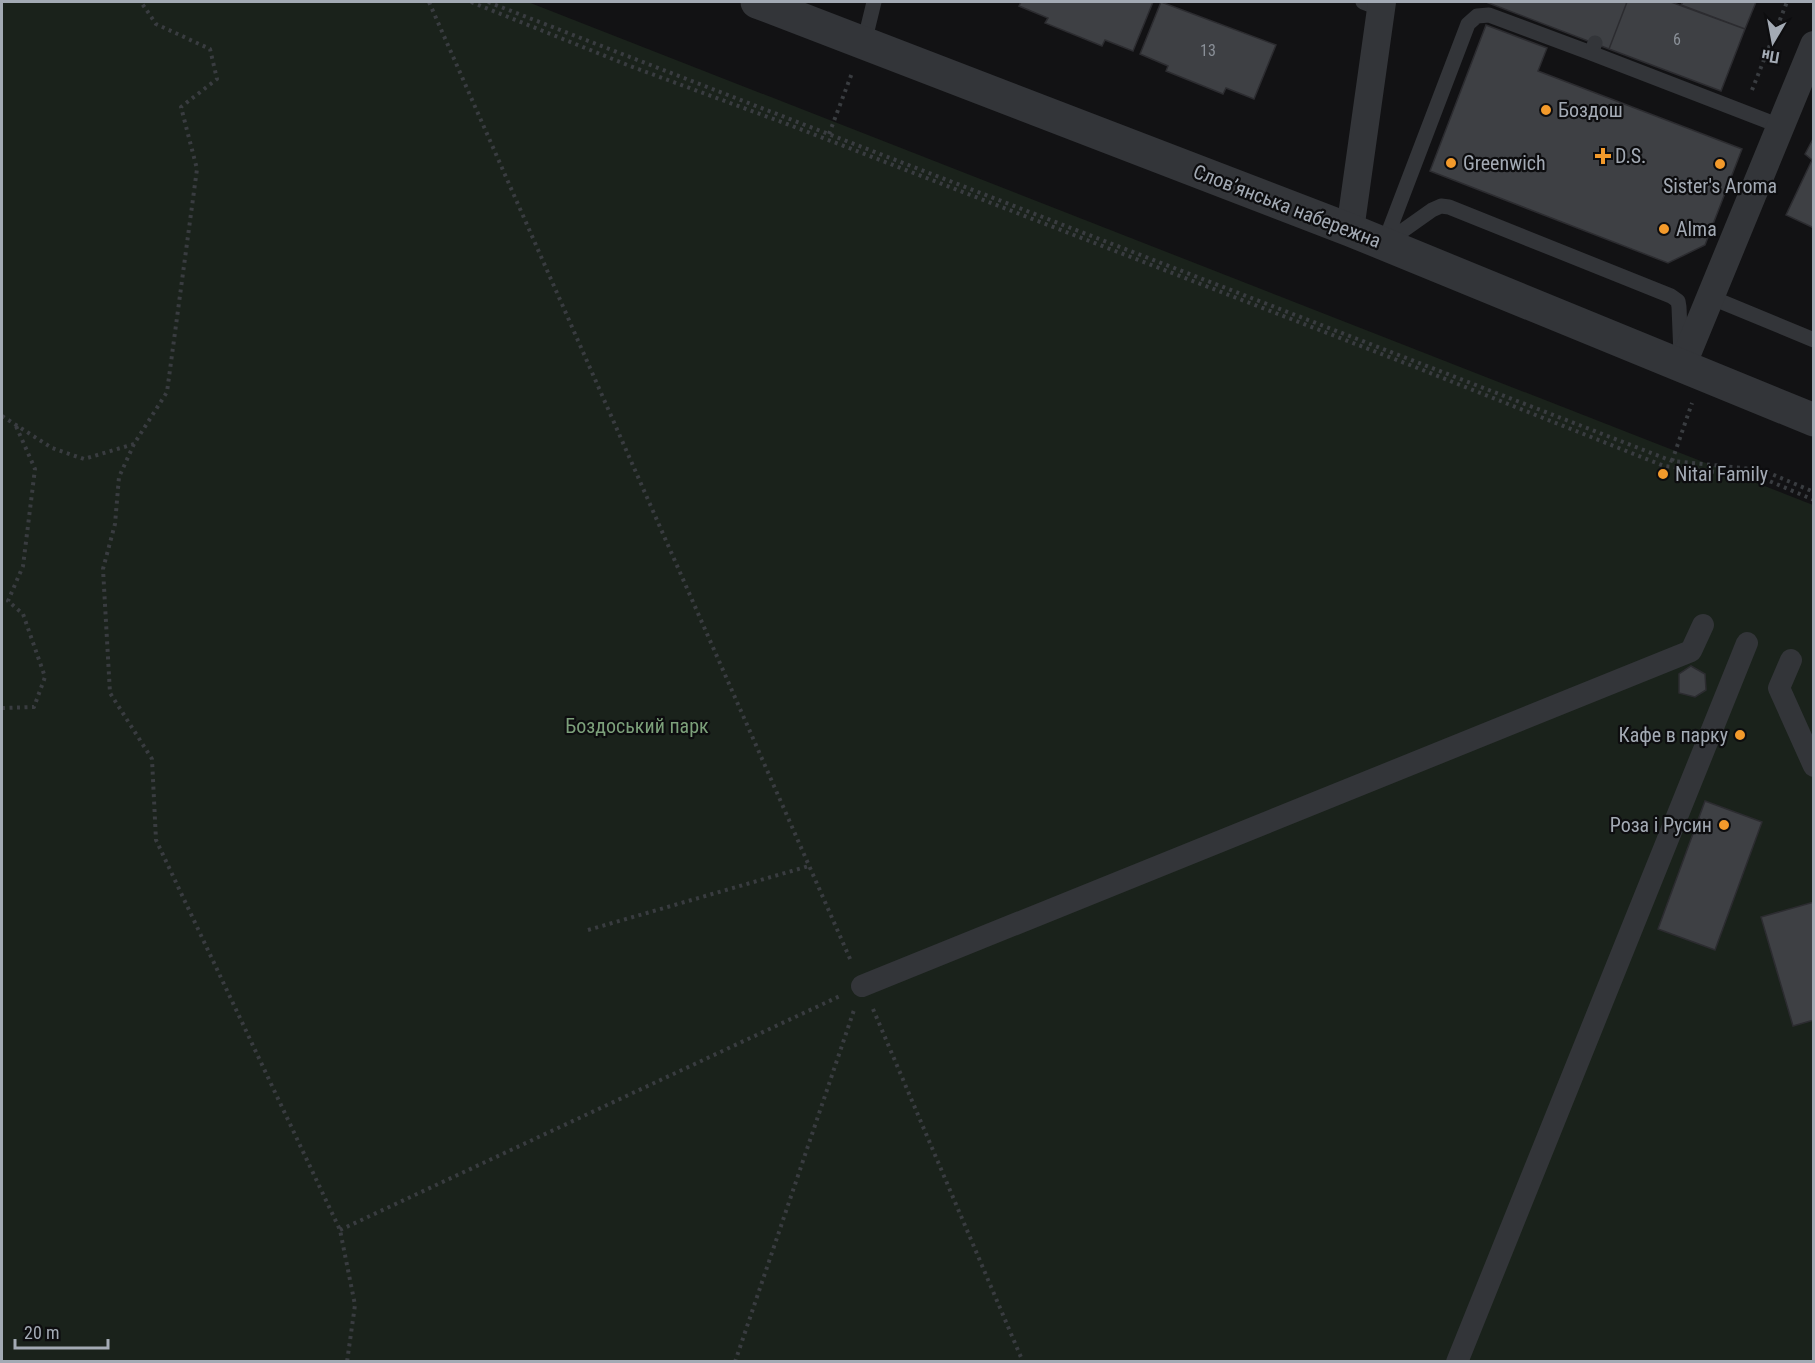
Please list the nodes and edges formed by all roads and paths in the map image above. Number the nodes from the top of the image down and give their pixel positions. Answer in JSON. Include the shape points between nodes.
{"nodes":[{"id":1,"x":141,"y":2,"type":"edge"},
{"id":2,"x":429,"y":2,"type":"edge"},
{"id":3,"x":471,"y":2,"type":"edge"},
{"id":4,"x":488,"y":2,"type":"edge"},
{"id":5,"x":757,"y":2,"type":"edge"},
{"id":6,"x":873,"y":2,"type":"edge"},
{"id":7,"x":1787,"y":2,"type":"edge"},
{"id":8,"x":1375,"y":4,"type":"edge"},
{"id":9,"x":864,"y":43,"type":"junction"},
{"id":10,"x":1814,"y":45,"type":"edge"},
{"id":11,"x":1743,"y":112,"type":"junction"},
{"id":12,"x":1780,"y":126,"type":"junction"},
{"id":13,"x":829,"y":134,"type":"junction"},
{"id":14,"x":1350,"y":230,"type":"junction"},
{"id":15,"x":1384,"y":244,"type":"junction"},
{"id":16,"x":1710,"y":297,"type":"junction"},
{"id":17,"x":1814,"y":340,"type":"edge"},
{"id":18,"x":1692,"y":370,"type":"junction"},
{"id":19,"x":1812,"y":415,"type":"edge"},
{"id":20,"x":2,"y":416,"type":"edge"},
{"id":21,"x":16,"y":425,"type":"junction"},
{"id":22,"x":134,"y":444,"type":"junction"},
{"id":23,"x":1672,"y":461,"type":"junction"},
{"id":24,"x":1814,"y":492,"type":"edge"},
{"id":25,"x":1814,"y":500,"type":"edge"},
{"id":26,"x":1703,"y":625,"type":"dead end"},
{"id":27,"x":1747,"y":643,"type":"dead end"},
{"id":28,"x":1791,"y":660,"type":"dead end"},
{"id":29,"x":2,"y":708,"type":"edge"},
{"id":30,"x":1814,"y":766,"type":"edge"},
{"id":31,"x":809,"y":866,"type":"junction"},
{"id":32,"x":588,"y":930,"type":"dead end"},
{"id":33,"x":862,"y":986,"type":"junction"},
{"id":34,"x":340,"y":1230,"type":"junction"},
{"id":35,"x":347,"y":1362,"type":"edge"},
{"id":36,"x":735,"y":1362,"type":"edge"},
{"id":37,"x":1023,"y":1362,"type":"edge"},
{"id":38,"x":1457,"y":1362,"type":"edge"}],
"edges":[{"from":1,"to":22,"type":"path","via":[[156,24],[210,49],[217,79],[181,107],[197,169],[167,392]]},
{"from":2,"to":31,"type":"path"},
{"from":3,"to":25,"type":"path","via":[[1664,466],[1751,476]]},
{"from":4,"to":13,"type":"path"},
{"from":5,"to":9,"type":"street","name":"Словʼянська набережна"},
{"from":6,"to":9,"type":"lane"},
{"from":7,"to":11,"type":"path"},
{"from":8,"to":14,"type":"street"},
{"from":9,"to":13,"type":"path"},
{"from":9,"to":14,"type":"street","name":"Словʼянська набережна"},
{"from":10,"to":12,"type":"street"},
{"from":11,"to":12,"type":"lane"},
{"from":11,"to":15,"type":"lane","via":[[1593,48],[1489,15],[1477,16],[1468,24]]},
{"from":12,"to":16,"type":"street"},
{"from":13,"to":23,"type":"path"},
{"from":14,"to":15,"type":"street","name":"Словʼянська набережна"},
{"from":15,"to":18,"type":"street","name":"Словʼянська набережна"},
{"from":15,"to":18,"type":"lane","via":[[1432,210],[1449,207],[1671,296],[1679,307]]},
{"from":16,"to":17,"type":"lane"},
{"from":16,"to":18,"type":"street"},
{"from":18,"to":19,"type":"street","name":"Словʼянська набережна"},
{"from":18,"to":23,"type":"path"},
{"from":20,"to":21,"type":"path"},
{"from":21,"to":22,"type":"path","via":[[52,448],[84,459]]},
{"from":21,"to":29,"type":"path","via":[[34,469],[23,566],[8,600],[23,614],[45,677],[34,707]]},
{"from":22,"to":34,"type":"path","via":[[119,477],[115,524],[103,569],[110,693],[152,759],[156,840]]},
{"from":23,"to":24,"type":"path","via":[[1762,470]]},
{"from":26,"to":33,"type":"street","via":[[1691,651]]},
{"from":27,"to":38,"type":"street"},
{"from":28,"to":30,"type":"street","via":[[1779,688]]},
{"from":31,"to":32,"type":"path"},
{"from":31,"to":33,"type":"path"},
{"from":33,"to":34,"type":"path"},
{"from":33,"to":36,"type":"path"},
{"from":33,"to":37,"type":"path"},
{"from":34,"to":35,"type":"path","via":[[355,1305]]}]}
